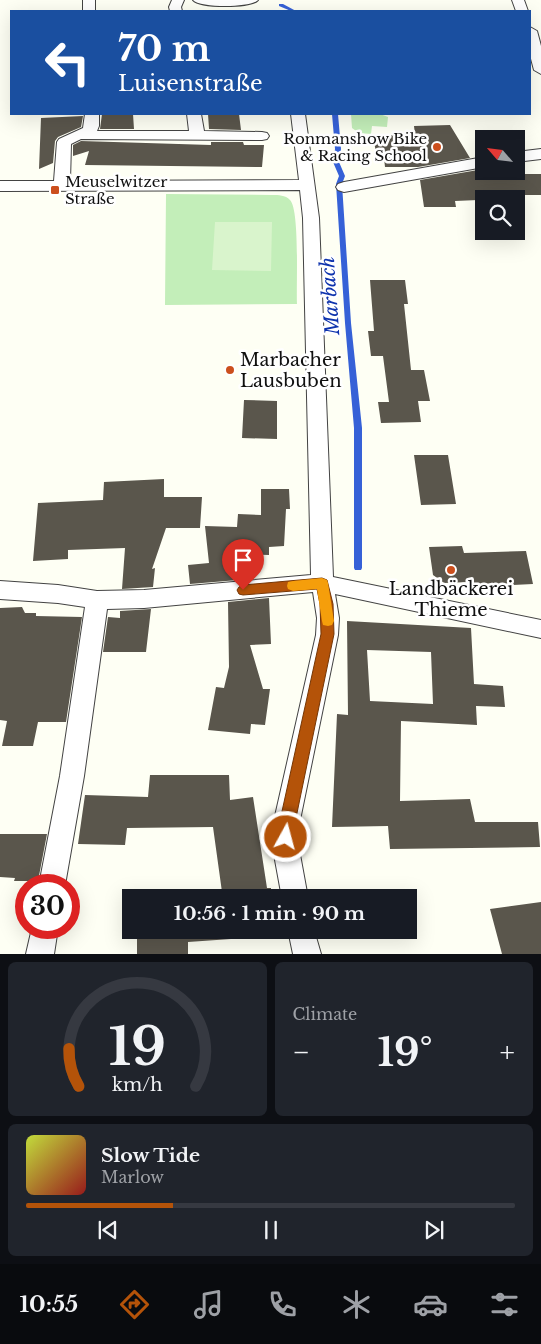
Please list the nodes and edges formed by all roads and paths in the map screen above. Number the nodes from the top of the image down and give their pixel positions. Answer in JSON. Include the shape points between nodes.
{"nodes":[{"id":1,"x":199,"y":0,"type":"edge"},
{"id":2,"x":254,"y":2,"type":"edge"},
{"id":3,"x":531,"y":35,"type":"edge"},
{"id":4,"x":541,"y":70,"type":"edge"},
{"id":5,"x":92,"y":115,"type":"edge"},
{"id":6,"x":194,"y":115,"type":"edge"},
{"id":7,"x":298,"y":115,"type":"edge"},
{"id":8,"x":79,"y":135,"type":"junction"},
{"id":9,"x":197,"y":136,"type":"junction"},
{"id":10,"x":262,"y":136,"type":"dead end"},
{"id":11,"x":541,"y":154,"type":"edge"},
{"id":12,"x":525,"y":156,"type":"edge"},
{"id":13,"x":475,"y":164,"type":"edge"},
{"id":14,"x":305,"y":185,"type":"junction"},
{"id":15,"x":0,"y":186,"type":"edge"},
{"id":16,"x":62,"y":186,"type":"junction"},
{"id":17,"x":344,"y":187,"type":"dead end"},
{"id":18,"x":322,"y":583,"type":"junction"},
{"id":19,"x":0,"y":590,"type":"edge"},
{"id":20,"x":97,"y":600,"type":"junction"},
{"id":21,"x":541,"y":629,"type":"edge"},
{"id":22,"x":54,"y":874,"type":"edge"},
{"id":23,"x":293,"y":889,"type":"edge"},
{"id":24,"x":43,"y":939,"type":"edge"},
{"id":25,"x":304,"y":939,"type":"edge"},
{"id":26,"x":40,"y":954,"type":"edge"},
{"id":27,"x":307,"y":954,"type":"edge"}],
"edges":[{"from":1,"to":2,"type":"street"},
{"from":3,"to":4,"type":"street"},
{"from":5,"to":8,"type":"street","via":[[89,131]]},
{"from":6,"to":9,"type":"street"},
{"from":7,"to":14,"type":"street"},
{"from":8,"to":9,"type":"street"},
{"from":8,"to":16,"type":"street","via":[[64,142]]},
{"from":9,"to":10,"type":"street"},
{"from":11,"to":12,"type":"street"},
{"from":13,"to":17,"type":"street"},
{"from":14,"to":16,"type":"street"},
{"from":14,"to":18,"type":"street","via":[[311,218]]},
{"from":15,"to":16,"type":"street"},
{"from":18,"to":20,"type":"street","via":[[144,599]]},
{"from":18,"to":21,"type":"street"},
{"from":18,"to":23,"type":"street","via":[[327,604],[327,634],[286,825]]},
{"from":19,"to":20,"type":"street"},
{"from":20,"to":22,"type":"street","via":[[72,776]]},
{"from":24,"to":26,"type":"street"},
{"from":25,"to":27,"type":"street"}]}
